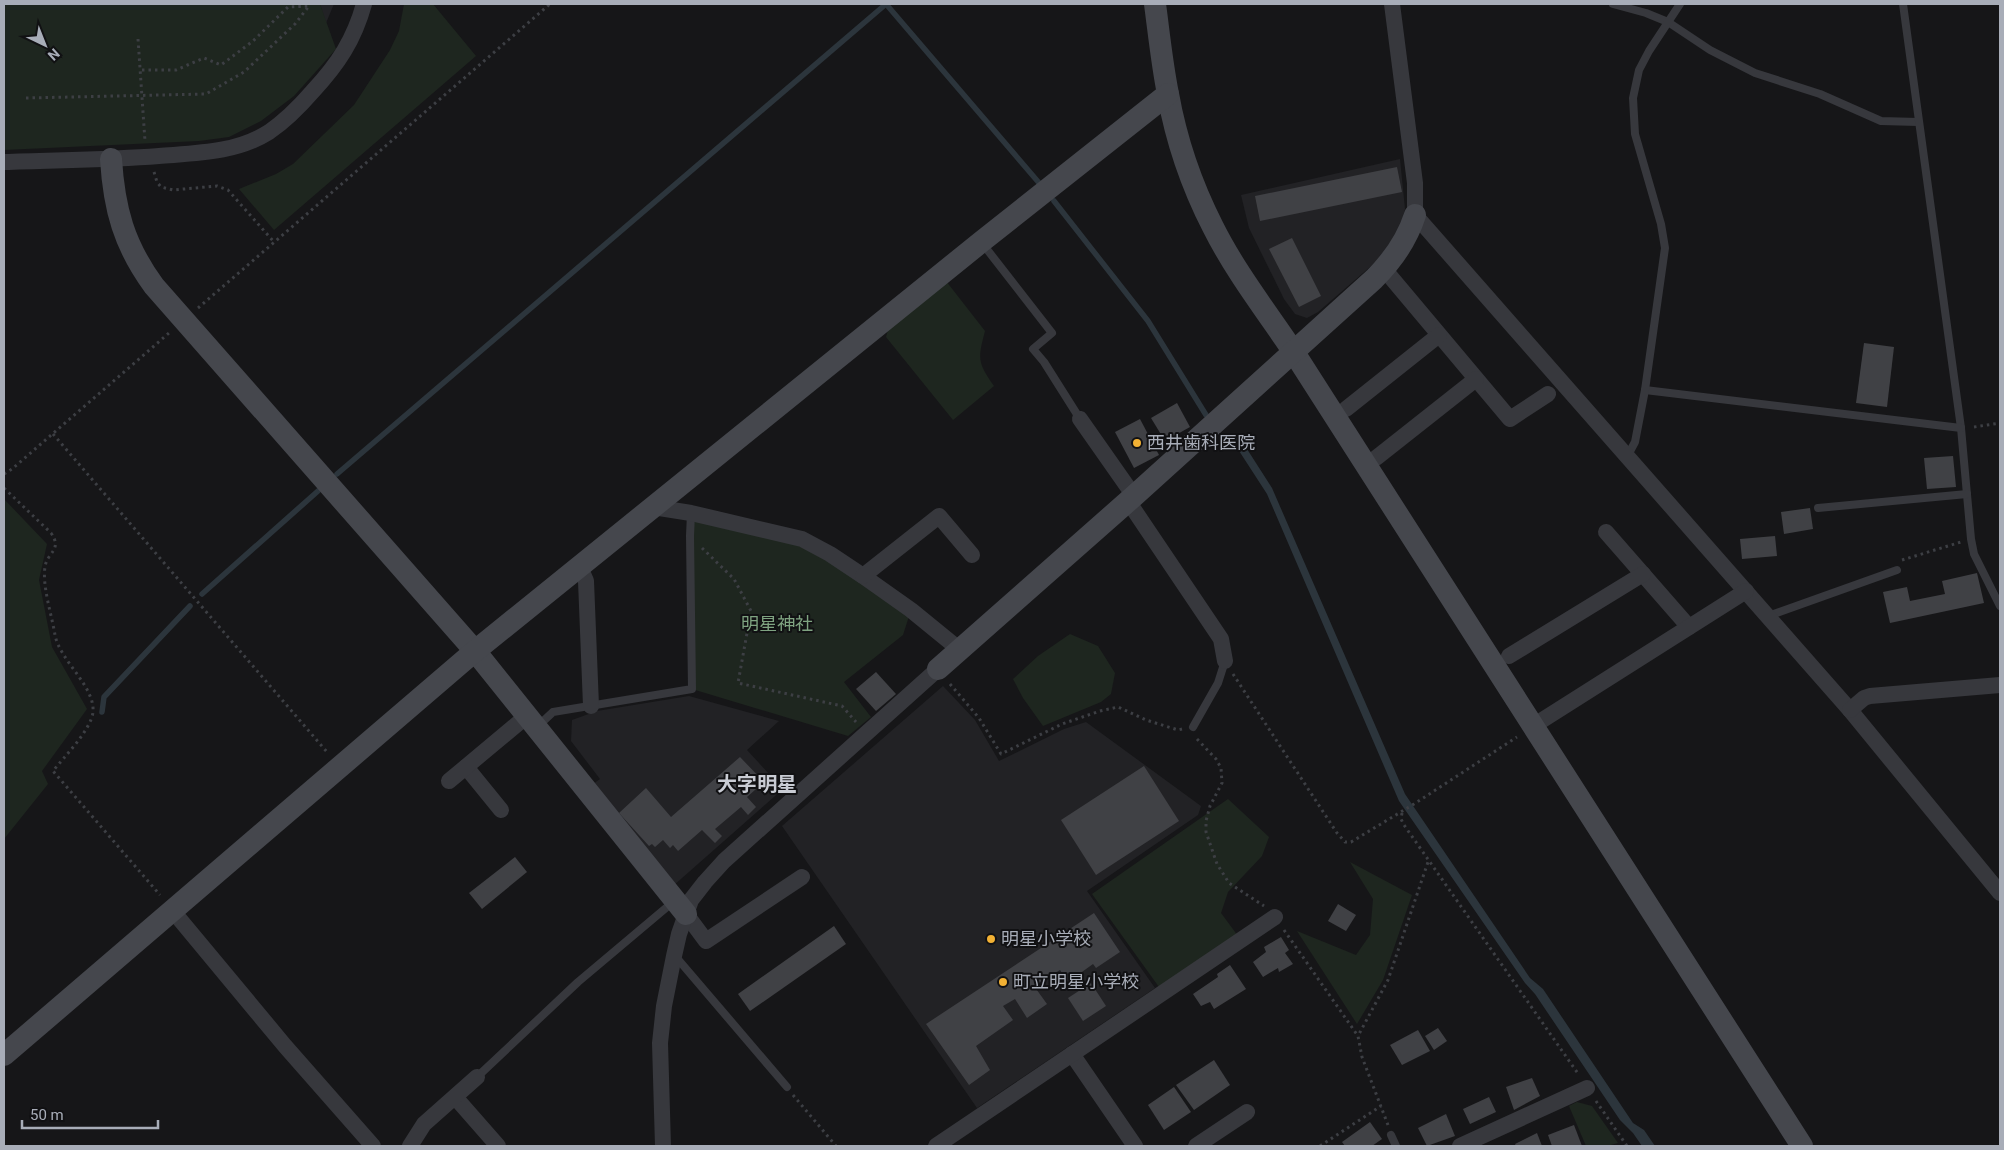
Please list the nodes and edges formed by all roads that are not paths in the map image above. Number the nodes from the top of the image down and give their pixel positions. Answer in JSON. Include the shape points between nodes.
{"nodes":[{"id":1,"x":364,"y":4,"type":"edge"},
{"id":2,"x":1155,"y":4,"type":"edge"},
{"id":3,"x":1392,"y":4,"type":"edge"},
{"id":4,"x":1613,"y":4,"type":"edge"},
{"id":5,"x":1680,"y":4,"type":"edge"},
{"id":6,"x":1903,"y":4,"type":"edge"},
{"id":7,"x":1668,"y":22,"type":"junction"},
{"id":8,"x":1168,"y":94,"type":"junction"},
{"id":9,"x":1918,"y":122,"type":"junction"},
{"id":10,"x":111,"y":159,"type":"junction"},
{"id":11,"x":4,"y":162,"type":"edge"},
{"id":12,"x":1415,"y":215,"type":"junction"},
{"id":13,"x":981,"y":242,"type":"junction"},
{"id":14,"x":1384,"y":269,"type":"junction"},
{"id":15,"x":1440,"y":335,"type":"junction"},
{"id":16,"x":1293,"y":352,"type":"junction"},
{"id":17,"x":1476,"y":379,"type":"junction"},
{"id":18,"x":1645,"y":390,"type":"junction"},
{"id":19,"x":1548,"y":394,"type":"dead end"},
{"id":20,"x":1346,"y":409,"type":"dead end"},
{"id":21,"x":1080,"y":419,"type":"joint"},
{"id":22,"x":1961,"y":428,"type":"junction"},
{"id":23,"x":1628,"y":455,"type":"junction"},
{"id":24,"x":1376,"y":458,"type":"dead end"},
{"id":25,"x":1967,"y":494,"type":"junction"},
{"id":26,"x":1131,"y":498,"type":"junction"},
{"id":27,"x":653,"y":507,"type":"junction"},
{"id":28,"x":1818,"y":508,"type":"dead end"},
{"id":29,"x":691,"y":513,"type":"junction"},
{"id":30,"x":1606,"y":532,"type":"dead end"},
{"id":31,"x":972,"y":555,"type":"dead end"},
{"id":32,"x":580,"y":567,"type":"junction"},
{"id":33,"x":1897,"y":570,"type":"road end"},
{"id":34,"x":1643,"y":574,"type":"junction"},
{"id":35,"x":863,"y":576,"type":"junction"},
{"id":36,"x":1746,"y":591,"type":"junction"},
{"id":37,"x":2000,"y":606,"type":"edge"},
{"id":38,"x":1768,"y":616,"type":"junction"},
{"id":39,"x":1689,"y":627,"type":"junction"},
{"id":40,"x":476,"y":650,"type":"junction"},
{"id":41,"x":960,"y":650,"type":"junction"},
{"id":42,"x":1507,"y":657,"type":"dead end"},
{"id":43,"x":1225,"y":661,"type":"joint"},
{"id":44,"x":938,"y":670,"type":"joint"},
{"id":45,"x":2000,"y":685,"type":"edge"},
{"id":46,"x":591,"y":706,"type":"junction"},
{"id":47,"x":1850,"y":710,"type":"junction"},
{"id":48,"x":533,"y":721,"type":"junction"},
{"id":49,"x":1533,"y":726,"type":"junction"},
{"id":50,"x":1193,"y":727,"type":"road end"},
{"id":51,"x":466,"y":767,"type":"junction"},
{"id":52,"x":449,"y":781,"type":"dead end"},
{"id":53,"x":501,"y":810,"type":"dead end"},
{"id":54,"x":802,"y":877,"type":"dead end"},
{"id":55,"x":2000,"y":893,"type":"edge"},
{"id":56,"x":680,"y":907,"type":"junction"},
{"id":57,"x":172,"y":910,"type":"junction"},
{"id":58,"x":1275,"y":917,"type":"road end"},
{"id":59,"x":674,"y":956,"type":"junction"},
{"id":60,"x":1072,"y":1054,"type":"junction"},
{"id":61,"x":4,"y":1055,"type":"edge"},
{"id":62,"x":477,"y":1077,"type":"joint"},
{"id":63,"x":787,"y":1087,"type":"road end"},
{"id":64,"x":1587,"y":1088,"type":"road end"},
{"id":65,"x":454,"y":1097,"type":"junction"},
{"id":66,"x":1247,"y":1112,"type":"dead end"},
{"id":67,"x":1391,"y":1135,"type":"road end"},
{"id":68,"x":373,"y":1146,"type":"edge"},
{"id":69,"x":410,"y":1146,"type":"edge"},
{"id":70,"x":498,"y":1146,"type":"edge"},
{"id":71,"x":663,"y":1146,"type":"edge"},
{"id":72,"x":936,"y":1146,"type":"edge"},
{"id":73,"x":1134,"y":1146,"type":"edge"},
{"id":74,"x":1196,"y":1146,"type":"edge"},
{"id":75,"x":1396,"y":1146,"type":"edge"},
{"id":76,"x":1460,"y":1146,"type":"edge"},
{"id":77,"x":1802,"y":1146,"type":"edge"}],
"edges":[{"from":1,"to":10,"type":"street","via":[[342,58],[307,98],[268,132],[230,148],[209,152]]},
{"from":2,"to":8,"type":"street"},
{"from":3,"to":12,"type":"street","via":[[1414,175]]},
{"from":4,"to":7,"type":"lane"},
{"from":5,"to":7,"type":"lane"},
{"from":6,"to":9,"type":"lane"},
{"from":7,"to":9,"type":"lane","via":[[1710,50],[1755,73],[1820,94],[1881,121]]},
{"from":7,"to":18,"type":"lane","via":[[1639,70],[1633,98],[1635,134],[1665,248]]},
{"from":8,"to":13,"type":"street"},
{"from":8,"to":16,"type":"street","via":[[1186,159],[1213,227]]},
{"from":9,"to":22,"type":"lane"},
{"from":10,"to":11,"type":"street"},
{"from":10,"to":40,"type":"street","via":[[116,208],[132,254],[154,286]]},
{"from":12,"to":14,"type":"street","via":[[1404,240]]},
{"from":12,"to":23,"type":"street"},
{"from":13,"to":21,"type":"lane","via":[[1052,333],[1033,349]]},
{"from":13,"to":27,"type":"street"},
{"from":14,"to":15,"type":"street"},
{"from":14,"to":16,"type":"street"},
{"from":15,"to":17,"type":"street"},
{"from":15,"to":20,"type":"street"},
{"from":16,"to":26,"type":"street"},
{"from":16,"to":49,"type":"street"},
{"from":17,"to":19,"type":"street","via":[[1510,419]]},
{"from":17,"to":24,"type":"street"},
{"from":18,"to":22,"type":"lane"},
{"from":18,"to":23,"type":"lane","via":[[1635,442]]},
{"from":21,"to":26,"type":"street"},
{"from":22,"to":25,"type":"lane"},
{"from":23,"to":36,"type":"street"},
{"from":25,"to":28,"type":"lane"},
{"from":25,"to":37,"type":"lane","via":[[1974,554]]},
{"from":26,"to":41,"type":"street"},
{"from":26,"to":43,"type":"street","via":[[1221,639]]},
{"from":27,"to":29,"type":"street"},
{"from":27,"to":32,"type":"street"},
{"from":29,"to":35,"type":"street","via":[[802,539]]},
{"from":29,"to":46,"type":"lane","via":[[692,689]]},
{"from":30,"to":34,"type":"street"},
{"from":31,"to":35,"type":"street","via":[[939,516]]},
{"from":32,"to":40,"type":"street"},
{"from":32,"to":46,"type":"street","via":[[586,580]]},
{"from":33,"to":38,"type":"lane"},
{"from":34,"to":39,"type":"street"},
{"from":34,"to":42,"type":"street"},
{"from":35,"to":41,"type":"street","via":[[912,610]]},
{"from":36,"to":38,"type":"street"},
{"from":36,"to":39,"type":"street"},
{"from":38,"to":47,"type":"street"},
{"from":39,"to":49,"type":"street"},
{"from":40,"to":48,"type":"street"},
{"from":40,"to":57,"type":"street"},
{"from":41,"to":44,"type":"street"},
{"from":43,"to":50,"type":"lane","via":[[1218,683]]},
{"from":44,"to":56,"type":"street","via":[[724,861]]},
{"from":45,"to":47,"type":"street","via":[[1870,696]]},
{"from":46,"to":48,"type":"lane","via":[[552,712]]},
{"from":47,"to":55,"type":"street"},
{"from":48,"to":51,"type":"street"},
{"from":48,"to":56,"type":"street"},
{"from":49,"to":77,"type":"street"},
{"from":51,"to":52,"type":"street"},
{"from":51,"to":53,"type":"street"},
{"from":54,"to":56,"type":"street","via":[[706,941]]},
{"from":56,"to":59,"type":"street"},
{"from":56,"to":62,"type":"lane","via":[[578,982]]},
{"from":57,"to":61,"type":"street"},
{"from":57,"to":68,"type":"street"},
{"from":58,"to":60,"type":"street"},
{"from":59,"to":63,"type":"lane"},
{"from":59,"to":71,"type":"street","via":[[660,1043]]},
{"from":60,"to":72,"type":"street"},
{"from":60,"to":73,"type":"street"},
{"from":62,"to":65,"type":"street"},
{"from":64,"to":76,"type":"street"},
{"from":65,"to":69,"type":"street","via":[[424,1124]]},
{"from":65,"to":70,"type":"street"},
{"from":66,"to":74,"type":"street"},
{"from":67,"to":75,"type":"lane"}]}
